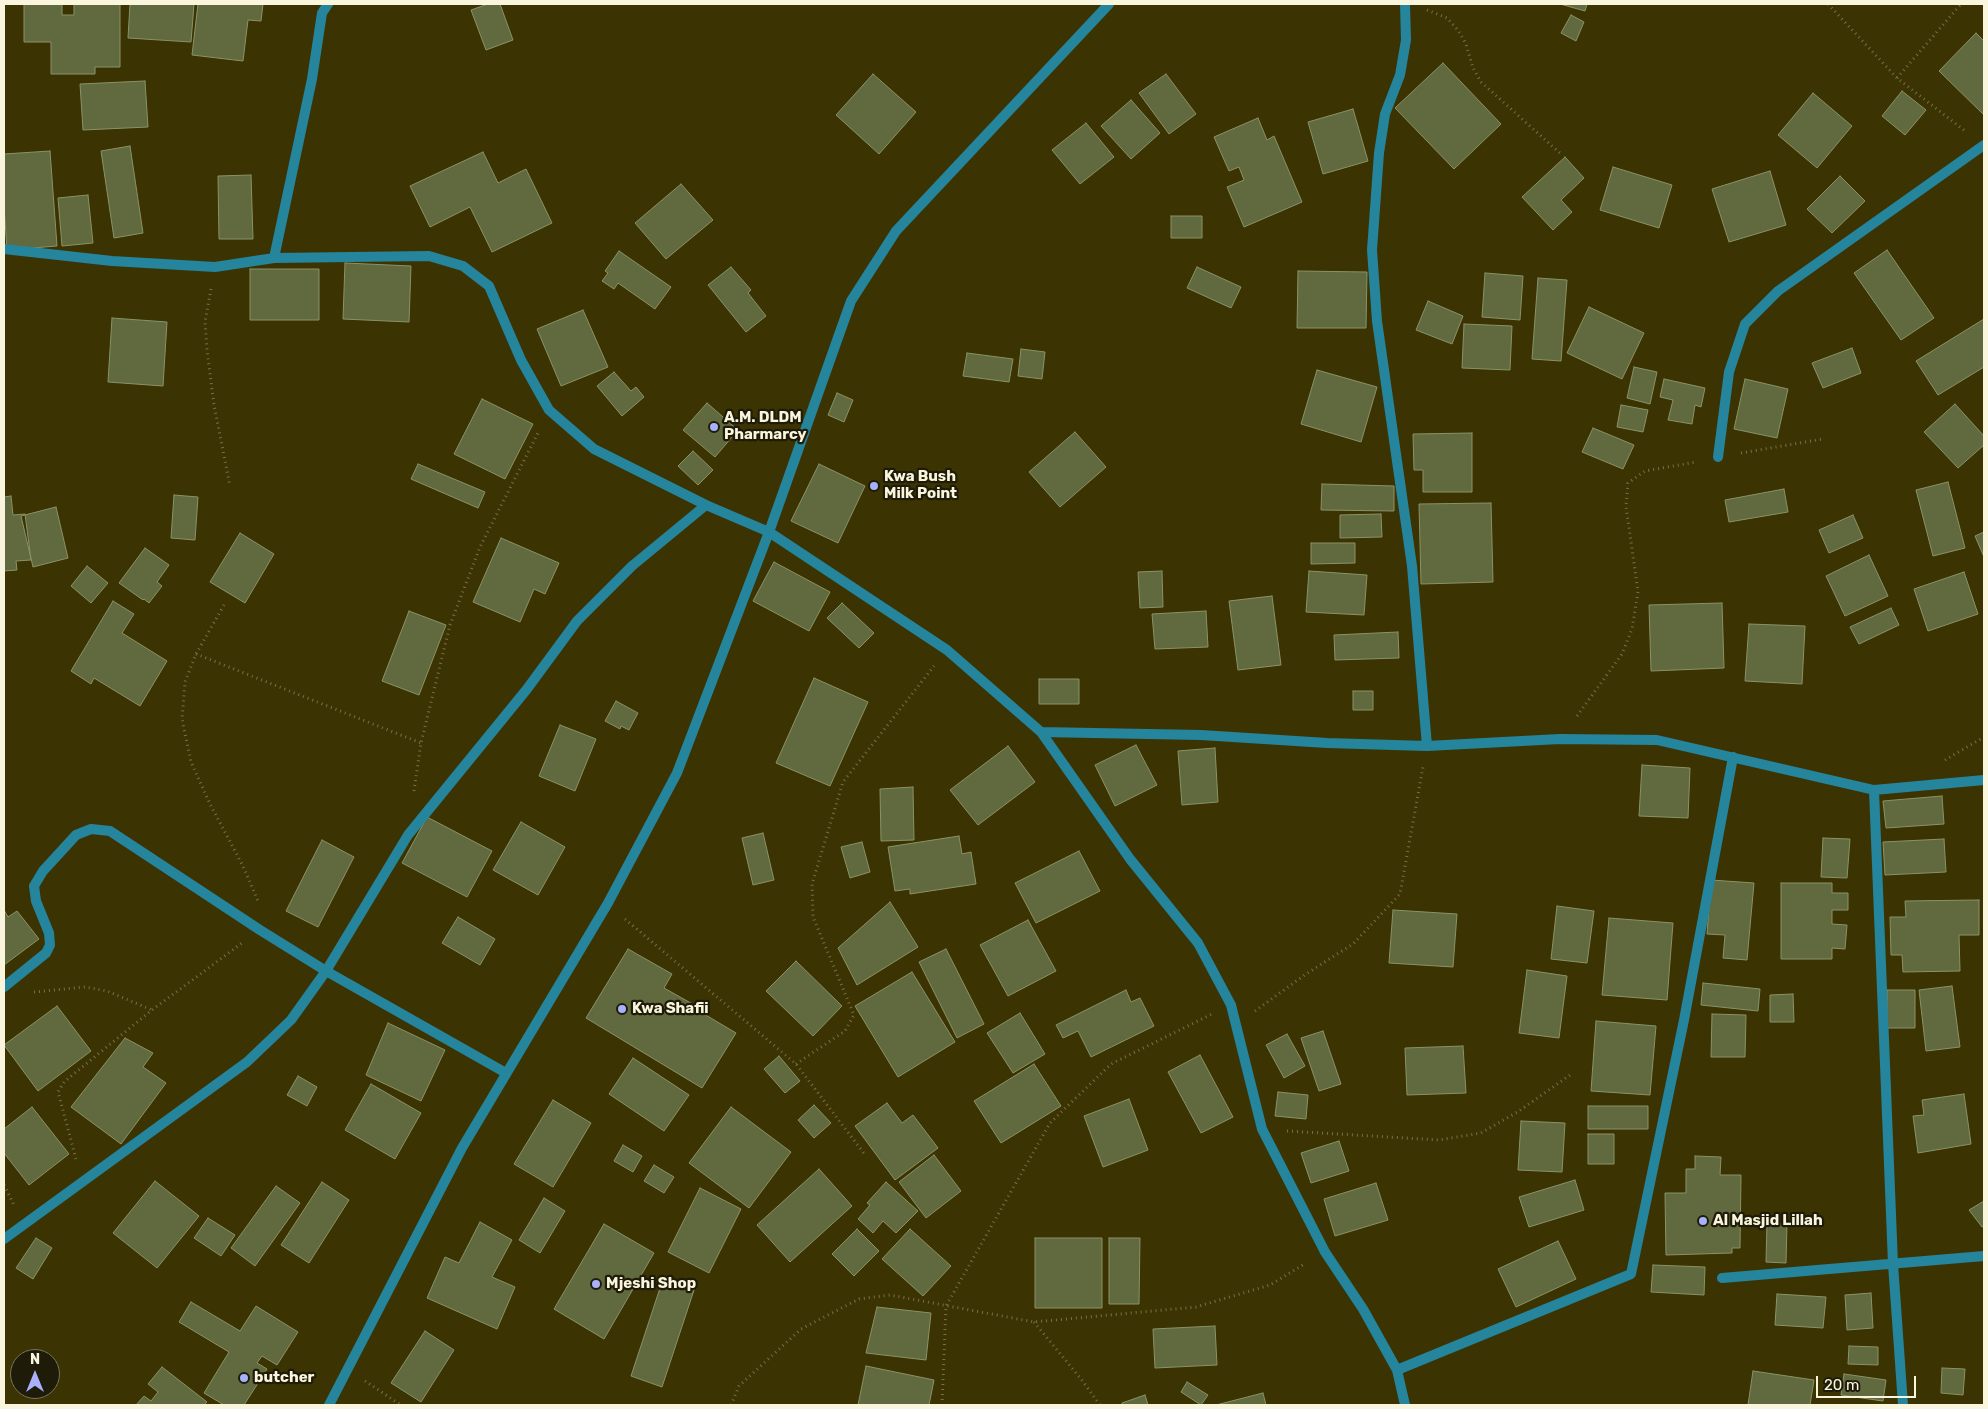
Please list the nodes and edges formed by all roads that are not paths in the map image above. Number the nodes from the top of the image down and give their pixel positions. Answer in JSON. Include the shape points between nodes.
{"nodes":[{"id":1,"x":328,"y":4,"type":"edge"},
{"id":2,"x":1109,"y":4,"type":"edge"},
{"id":3,"x":1405,"y":4,"type":"edge"},
{"id":4,"x":1984,"y":145,"type":"edge"},
{"id":5,"x":4,"y":248,"type":"edge"},
{"id":6,"x":274,"y":258,"type":"junction"},
{"id":7,"x":1718,"y":458,"type":"road end"},
{"id":8,"x":706,"y":505,"type":"junction"},
{"id":9,"x":769,"y":532,"type":"junction"},
{"id":10,"x":1041,"y":732,"type":"junction"},
{"id":11,"x":1427,"y":746,"type":"junction"},
{"id":12,"x":1733,"y":757,"type":"junction"},
{"id":13,"x":1984,"y":780,"type":"edge"},
{"id":14,"x":1874,"y":790,"type":"junction"},
{"id":15,"x":326,"y":971,"type":"junction"},
{"id":16,"x":4,"y":988,"type":"edge"},
{"id":17,"x":506,"y":1073,"type":"junction"},
{"id":18,"x":4,"y":1239,"type":"edge"},
{"id":19,"x":1984,"y":1256,"type":"edge"},
{"id":20,"x":1893,"y":1264,"type":"junction"},
{"id":21,"x":1722,"y":1278,"type":"dead end"},
{"id":22,"x":1398,"y":1370,"type":"junction"},
{"id":23,"x":329,"y":1405,"type":"edge"},
{"id":24,"x":1405,"y":1405,"type":"edge"},
{"id":25,"x":1903,"y":1405,"type":"edge"}],
"edges":[{"from":1,"to":6,"type":"street","via":[[322,13],[312,79]]},
{"from":2,"to":9,"type":"street","via":[[896,231],[851,301]]},
{"from":3,"to":11,"type":"street","via":[[1406,40],[1400,75],[1385,114],[1379,153],[1372,250],[1377,321],[1412,566]]},
{"from":4,"to":7,"type":"street","via":[[1778,291],[1745,324],[1729,372]]},
{"from":5,"to":6,"type":"street","via":[[112,261],[215,267]]},
{"from":6,"to":8,"type":"street","via":[[429,256],[463,266],[489,286],[521,360],[549,410],[594,449]]},
{"from":8,"to":9,"type":"street"},
{"from":8,"to":15,"type":"street","via":[[632,566],[577,621],[527,689],[408,835]]},
{"from":9,"to":10,"type":"street","via":[[947,650]]},
{"from":9,"to":17,"type":"street","via":[[677,773],[608,904]]},
{"from":10,"to":11,"type":"street","via":[[1201,735],[1326,744]]},
{"from":10,"to":22,"type":"street","via":[[1130,859],[1198,942],[1232,1005],[1262,1129],[1326,1252]]},
{"from":11,"to":12,"type":"street","via":[[1560,738],[1658,740]]},
{"from":12,"to":14,"type":"street"},
{"from":12,"to":22,"type":"street","via":[[1684,1020],[1631,1274]]},
{"from":13,"to":14,"type":"street"},
{"from":14,"to":20,"type":"street"},
{"from":15,"to":16,"type":"street","via":[[110,832],[92,829],[76,835],[42,871],[34,886],[50,945],[46,953]]},
{"from":15,"to":17,"type":"street"},
{"from":15,"to":18,"type":"street","via":[[291,1020],[247,1062]]},
{"from":17,"to":23,"type":"street","via":[[462,1148]]},
{"from":19,"to":20,"type":"street"},
{"from":20,"to":21,"type":"street"},
{"from":20,"to":25,"type":"street"},
{"from":22,"to":24,"type":"street"}]}
